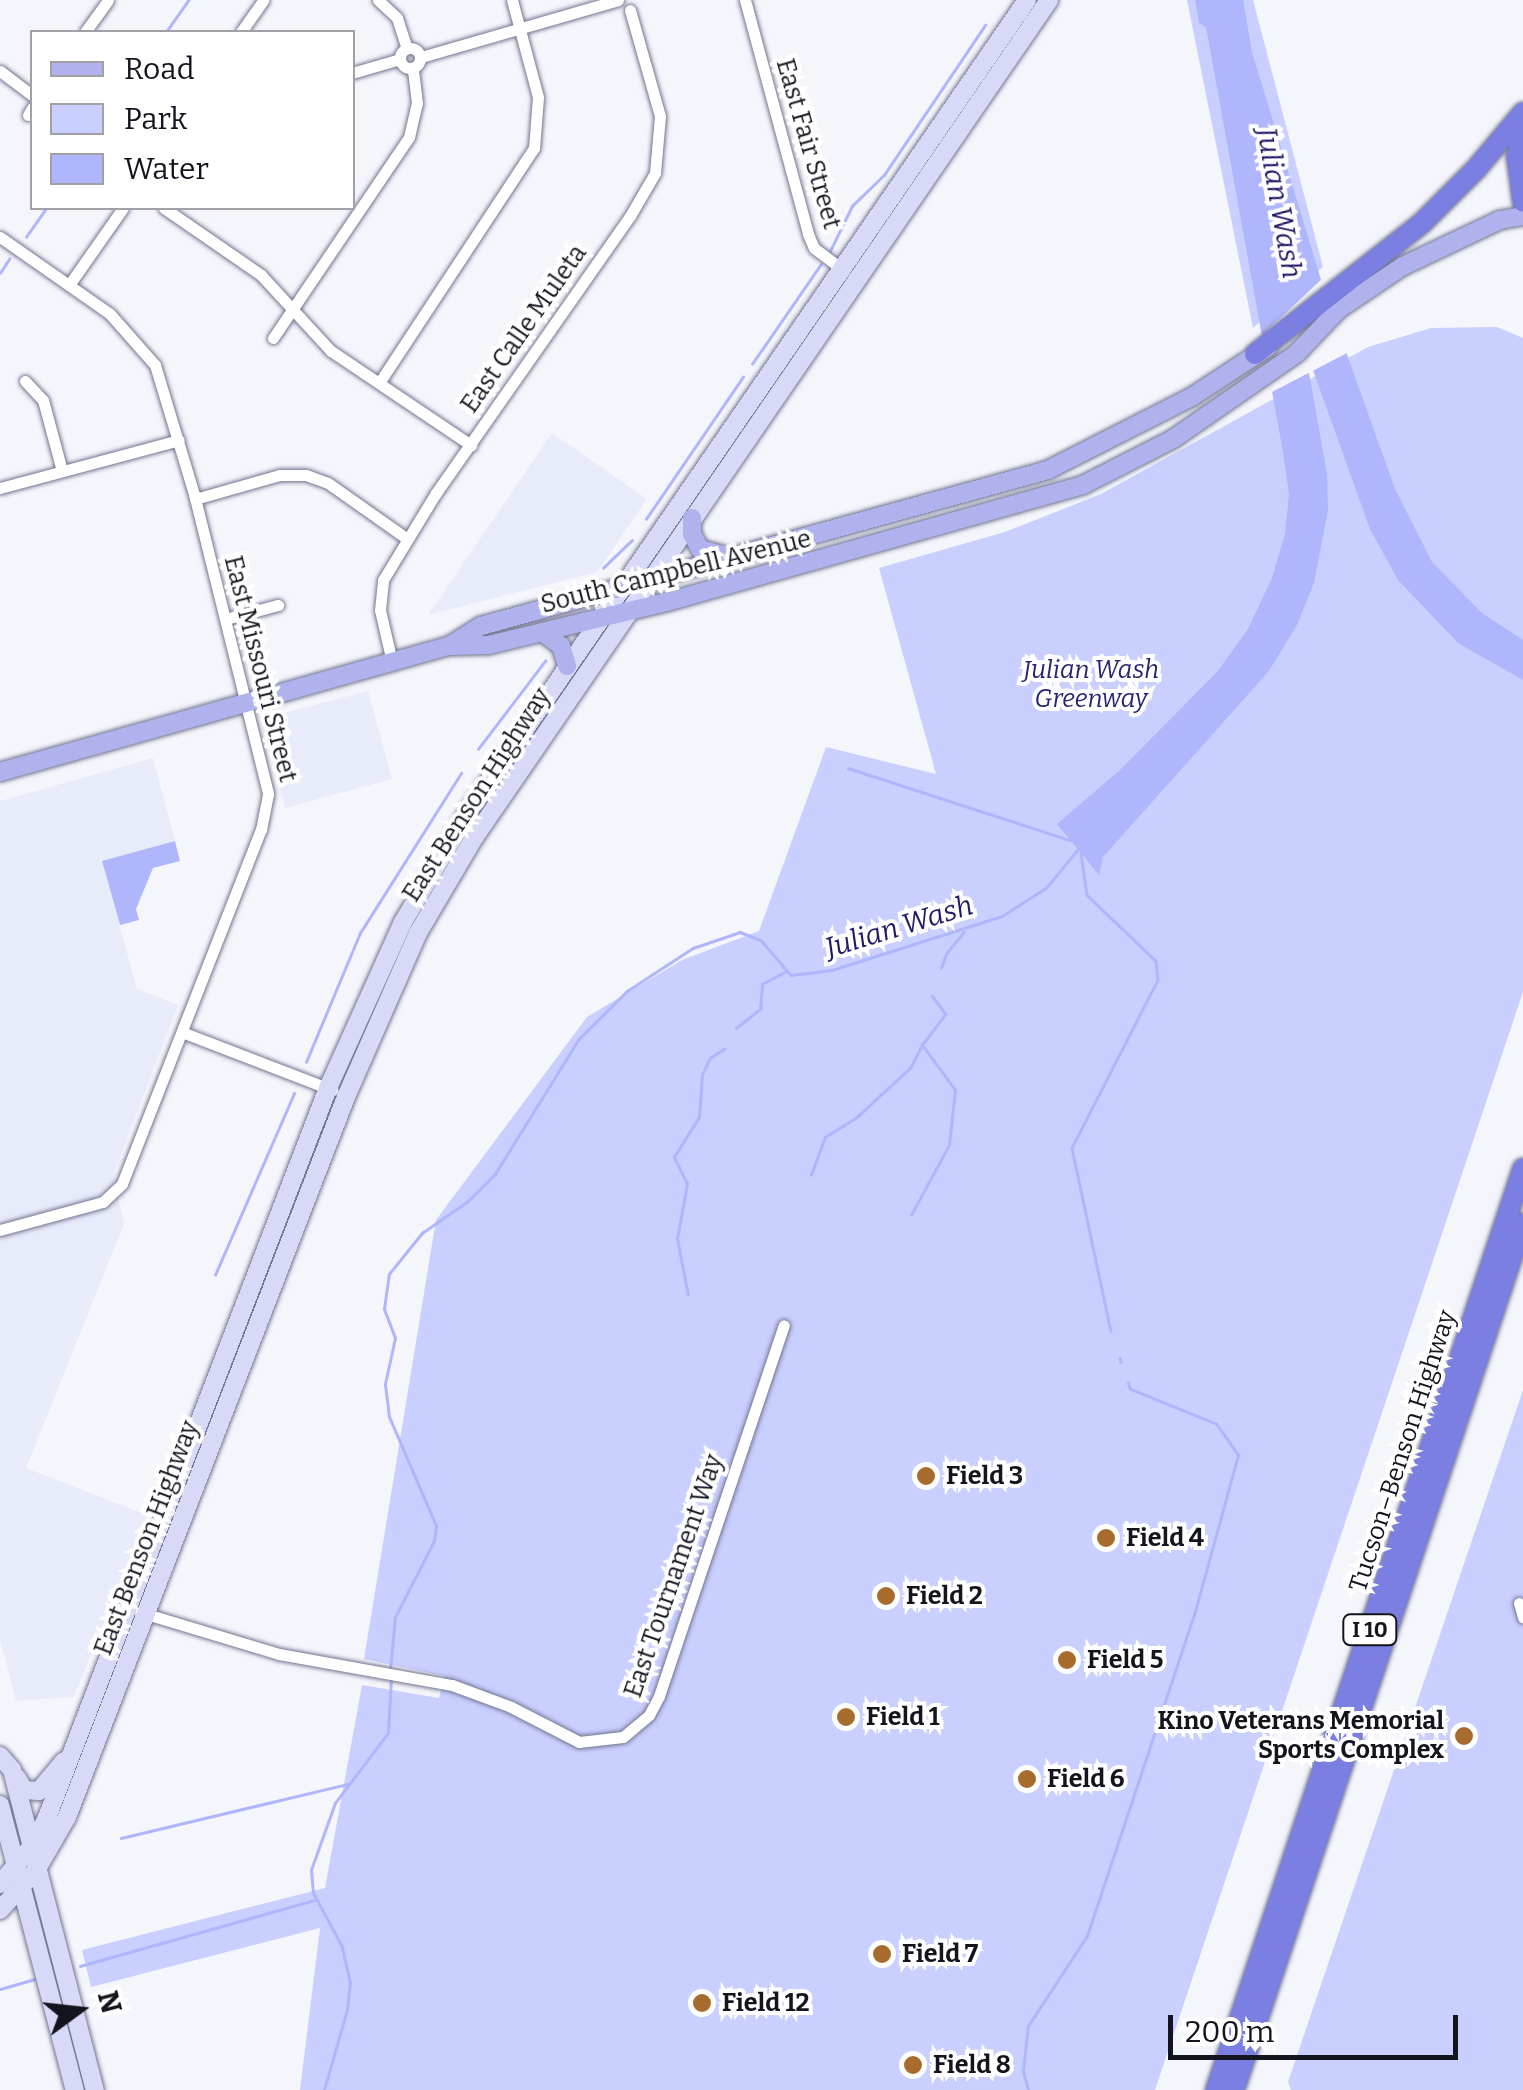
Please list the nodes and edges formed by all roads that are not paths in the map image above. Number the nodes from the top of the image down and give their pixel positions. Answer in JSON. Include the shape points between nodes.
{"nodes":[{"id":1,"x":108,"y":0,"type":"edge"},
{"id":2,"x":263,"y":0,"type":"edge"},
{"id":3,"x":378,"y":0,"type":"edge"},
{"id":4,"x":512,"y":0,"type":"edge"},
{"id":5,"x":618,"y":0,"type":"edge"},
{"id":6,"x":639,"y":0,"type":"edge"},
{"id":7,"x":745,"y":0,"type":"edge"},
{"id":8,"x":1026,"y":0,"type":"edge"},
{"id":9,"x":1050,"y":0,"type":"edge"},
{"id":10,"x":630,"y":10,"type":"junction"},
{"id":11,"x":520,"y":27,"type":"junction"},
{"id":12,"x":86,"y":30,"type":"edge"},
{"id":13,"x":242,"y":30,"type":"edge"},
{"id":14,"x":403,"y":53,"type":"junction"},
{"id":15,"x":417,"y":62,"type":"junction"},
{"id":16,"x":0,"y":71,"type":"edge"},
{"id":17,"x":355,"y":72,"type":"edge"},
{"id":18,"x":30,"y":94,"type":"edge"},
{"id":19,"x":1523,"y":113,"type":"edge"},
{"id":20,"x":1523,"y":130,"type":"edge"},
{"id":21,"x":1523,"y":202,"type":"edge"},
{"id":22,"x":123,"y":210,"type":"edge"},
{"id":23,"x":167,"y":210,"type":"edge"},
{"id":24,"x":1523,"y":216,"type":"edge"},
{"id":25,"x":0,"y":238,"type":"edge"},
{"id":26,"x":849,"y":275,"type":"junction"},
{"id":27,"x":69,"y":285,"type":"junction"},
{"id":28,"x":1338,"y":301,"type":"junction"},
{"id":29,"x":292,"y":310,"type":"junction"},
{"id":30,"x":273,"y":338,"type":"dead end"},
{"id":31,"x":1255,"y":354,"type":"joint"},
{"id":32,"x":25,"y":381,"type":"dead end"},
{"id":33,"x":378,"y":382,"type":"junction"},
{"id":34,"x":179,"y":440,"type":"junction"},
{"id":35,"x":471,"y":445,"type":"junction"},
{"id":36,"x":62,"y":471,"type":"junction"},
{"id":37,"x":0,"y":488,"type":"edge"},
{"id":38,"x":194,"y":499,"type":"junction"},
{"id":39,"x":692,"y":518,"type":"junction"},
{"id":40,"x":406,"y":538,"type":"junction"},
{"id":41,"x":738,"y":556,"type":"junction"},
{"id":42,"x":649,"y":580,"type":"junction"},
{"id":43,"x":620,"y":588,"type":"junction"},
{"id":44,"x":278,"y":605,"type":"dead end"},
{"id":45,"x":628,"y":611,"type":"junction"},
{"id":46,"x":601,"y":618,"type":"junction"},
{"id":47,"x":226,"y":619,"type":"junction"},
{"id":48,"x":542,"y":632,"type":"junction"},
{"id":49,"x":448,"y":646,"type":"junction"},
{"id":50,"x":392,"y":662,"type":"junction"},
{"id":51,"x":567,"y":666,"type":"junction"},
{"id":52,"x":246,"y":704,"type":"junction"},
{"id":53,"x":0,"y":772,"type":"edge"},
{"id":54,"x":182,"y":1032,"type":"junction"},
{"id":55,"x":328,"y":1088,"type":"junction"},
{"id":56,"x":346,"y":1096,"type":"junction"},
{"id":57,"x":1523,"y":1169,"type":"edge"},
{"id":58,"x":1523,"y":1224,"type":"edge"},
{"id":59,"x":0,"y":1230,"type":"edge"},
{"id":60,"x":784,"y":1325,"type":"dead end"},
{"id":61,"x":220,"y":1393,"type":"junction"},
{"id":62,"x":1519,"y":1603,"type":"dead end"},
{"id":63,"x":135,"y":1610,"type":"junction"},
{"id":64,"x":1523,"y":1617,"type":"edge"},
{"id":65,"x":74,"y":1749,"type":"junction"},
{"id":66,"x":6,"y":1763,"type":"edge"},
{"id":67,"x":0,"y":1805,"type":"edge"},
{"id":68,"x":32,"y":1846,"type":"junction"},
{"id":69,"x":16,"y":1867,"type":"junction"},
{"id":70,"x":38,"y":1869,"type":"junction"},
{"id":71,"x":0,"y":1884,"type":"edge"},
{"id":72,"x":22,"y":1888,"type":"junction"},
{"id":73,"x":0,"y":1910,"type":"edge"},
{"id":74,"x":0,"y":1920,"type":"edge"},
{"id":75,"x":31,"y":1925,"type":"junction"},
{"id":76,"x":74,"y":2090,"type":"edge"},
{"id":77,"x":95,"y":2090,"type":"edge"},
{"id":78,"x":1216,"y":2090,"type":"edge"},
{"id":79,"x":1234,"y":2090,"type":"edge"}],
"edges":[{"from":1,"to":12,"type":"street"},
{"from":2,"to":13,"type":"street"},
{"from":3,"to":14,"type":"street","via":[[397,18]]},
{"from":4,"to":11,"type":"street"},
{"from":5,"to":10,"type":"street"},
{"from":5,"to":11,"type":"street"},
{"from":6,"to":10,"type":"street"},
{"from":7,"to":26,"type":"street","name":"East Fair Street","via":[[808,234],[814,248]]},
{"from":8,"to":26,"type":"main road","name":"East Benson Highway"},
{"from":9,"to":26,"type":"main road","name":"East Benson Highway"},
{"from":10,"to":35,"type":"street","name":"East Calle Muleta","via":[[660,116],[655,173]]},
{"from":11,"to":15,"type":"street"},
{"from":11,"to":33,"type":"street","via":[[538,98],[534,148]]},
{"from":14,"to":15,"type":"street","via":[[404,66]]},
{"from":14,"to":15,"type":"street","via":[[416,49]]},
{"from":14,"to":17,"type":"street"},
{"from":15,"to":29,"type":"street","via":[[418,102],[409,137]]},
{"from":16,"to":18,"type":"street"},
{"from":19,"to":28,"type":"highway","via":[[1441,205]]},
{"from":20,"to":21,"type":"highway","via":[[1517,157]]},
{"from":21,"to":28,"type":"main road","via":[[1414,253]]},
{"from":22,"to":27,"type":"street"},
{"from":23,"to":29,"type":"street","via":[[261,275]]},
{"from":24,"to":28,"type":"main road","via":[[1417,258]]},
{"from":25,"to":27,"type":"street","name":"East Missouri Street"},
{"from":26,"to":39,"type":"main road","name":"East Benson Highway"},
{"from":26,"to":43,"type":"main road","name":"East Benson Highway"},
{"from":27,"to":34,"type":"street","name":"East Missouri Street","via":[[146,351]]},
{"from":28,"to":31,"type":"highway"},
{"from":28,"to":45,"type":"main road","name":"South Campbell Avenue","via":[[1297,353],[1174,439],[1083,485]]},
{"from":29,"to":30,"type":"street"},
{"from":29,"to":33,"type":"street","via":[[332,351]]},
{"from":31,"to":41,"type":"main road","name":"South Campbell Avenue","via":[[1193,396],[1048,470]]},
{"from":32,"to":36,"type":"street","via":[[44,400]]},
{"from":33,"to":35,"type":"street"},
{"from":34,"to":36,"type":"street"},
{"from":34,"to":38,"type":"street","name":"East Missouri Street"},
{"from":35,"to":40,"type":"street","name":"East Calle Muleta"},
{"from":36,"to":37,"type":"street"},
{"from":38,"to":40,"type":"street","via":[[306,475]]},
{"from":38,"to":47,"type":"street","name":"East Missouri Street"},
{"from":39,"to":41,"type":"main road","via":[[700,550]]},
{"from":39,"to":42,"type":"main road","name":"East Benson Highway"},
{"from":40,"to":50,"type":"street","name":"East Calle Muleta","via":[[383,580],[380,610]]},
{"from":41,"to":42,"type":"main road","name":"South Campbell Avenue"},
{"from":42,"to":43,"type":"main road","name":"South Campbell Avenue"},
{"from":42,"to":45,"type":"main road","name":"East Benson Highway"},
{"from":43,"to":46,"type":"main road","name":"East Benson Highway"},
{"from":43,"to":49,"type":"main road","name":"South Campbell Avenue","via":[[481,626]]},
{"from":44,"to":47,"type":"street"},
{"from":45,"to":46,"type":"main road","name":"South Campbell Avenue"},
{"from":45,"to":56,"type":"main road","name":"East Benson Highway","via":[[445,885],[382,1006]]},
{"from":46,"to":48,"type":"main road","name":"South Campbell Avenue"},
{"from":46,"to":51,"type":"main road","name":"East Benson Highway"},
{"from":47,"to":52,"type":"street","name":"East Missouri Street"},
{"from":48,"to":49,"type":"main road","name":"South Campbell Avenue","via":[[489,645]]},
{"from":48,"to":51,"type":"main road","via":[[562,646]]},
{"from":49,"to":50,"type":"main road","name":"South Campbell Avenue"},
{"from":50,"to":52,"type":"main road","name":"South Campbell Avenue"},
{"from":51,"to":55,"type":"main road","name":"East Benson Highway","via":[[430,872]]},
{"from":52,"to":53,"type":"main road","name":"South Campbell Avenue"},
{"from":52,"to":54,"type":"street","name":"East Missouri Street","via":[[268,785],[267,808]]},
{"from":54,"to":55,"type":"street"},
{"from":54,"to":59,"type":"street","name":"East Missouri Street","via":[[126,1174],[110,1198]]},
{"from":55,"to":56,"type":"street"},
{"from":55,"to":61,"type":"main road","name":"East Benson Highway"},
{"from":56,"to":61,"type":"main road","name":"East Benson Highway"},
{"from":57,"to":78,"type":"highway","name":"Tucson–Benson Highway","number":"I 10"},
{"from":58,"to":79,"type":"highway","name":"Tucson–Benson Highway","number":"I 10"},
{"from":60,"to":63,"type":"street","name":"East Tournament Way","via":[[658,1696],[638,1726],[610,1742],[579,1742],[470,1690],[280,1654]]},
{"from":61,"to":63,"type":"main road","name":"East Benson Highway"},
{"from":62,"to":64,"type":"street"},
{"from":63,"to":65,"type":"main road","name":"East Benson Highway"},
{"from":63,"to":70,"type":"main road","name":"East Benson Highway","via":[[67,1817]]},
{"from":65,"to":66,"type":"main road","via":[[39,1791],[24,1790]]},
{"from":65,"to":68,"type":"main road","name":"East Benson Highway"},
{"from":66,"to":68,"type":"main road"},
{"from":67,"to":69,"type":"main road"},
{"from":68,"to":69,"type":"main road","name":"East Benson Highway"},
{"from":68,"to":70,"type":"main road"},
{"from":69,"to":71,"type":"main road","name":"East Benson Highway"},
{"from":69,"to":72,"type":"main road"},
{"from":70,"to":72,"type":"main road","name":"East Benson Highway"},
{"from":70,"to":77,"type":"main road"},
{"from":72,"to":73,"type":"main road","name":"East Benson Highway"},
{"from":72,"to":75,"type":"main road"},
{"from":74,"to":75,"type":"main road","via":[[17,1917]]},
{"from":75,"to":76,"type":"main road"}]}
